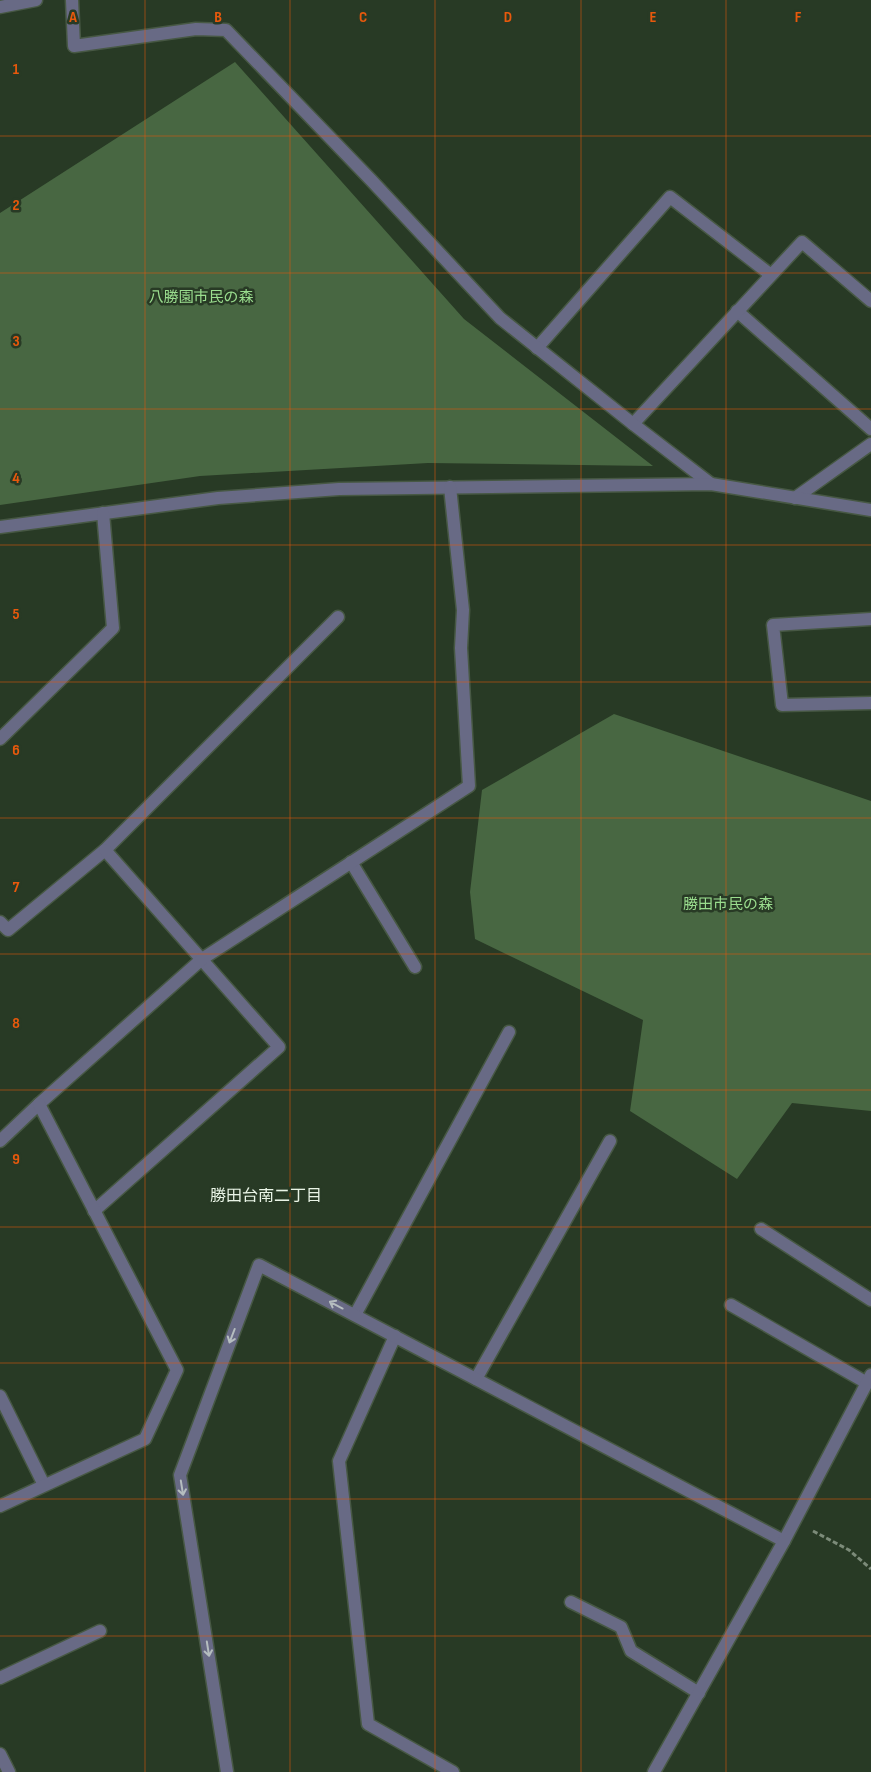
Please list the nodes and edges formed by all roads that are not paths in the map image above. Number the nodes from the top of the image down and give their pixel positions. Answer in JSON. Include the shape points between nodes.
{"nodes":[{"id":1,"x":36,"y":0,"type":"edge"},
{"id":2,"x":72,"y":0,"type":"edge"},
{"id":3,"x":0,"y":7,"type":"edge"},
{"id":4,"x":771,"y":275,"type":"junction"},
{"id":5,"x":871,"y":301,"type":"edge"},
{"id":6,"x":737,"y":311,"type":"junction"},
{"id":7,"x":537,"y":348,"type":"junction"},
{"id":8,"x":633,"y":424,"type":"junction"},
{"id":9,"x":871,"y":429,"type":"edge"},
{"id":10,"x":871,"y":444,"type":"edge"},
{"id":11,"x":712,"y":484,"type":"junction"},
{"id":12,"x":450,"y":487,"type":"junction"},
{"id":13,"x":795,"y":498,"type":"junction"},
{"id":14,"x":871,"y":510,"type":"edge"},
{"id":15,"x":104,"y":513,"type":"junction"},
{"id":16,"x":0,"y":527,"type":"edge"},
{"id":17,"x":338,"y":617,"type":"dead end"},
{"id":18,"x":871,"y":619,"type":"edge"},
{"id":19,"x":871,"y":703,"type":"edge"},
{"id":20,"x":0,"y":739,"type":"edge"},
{"id":21,"x":104,"y":850,"type":"junction"},
{"id":22,"x":351,"y":862,"type":"junction"},
{"id":23,"x":0,"y":922,"type":"edge"},
{"id":24,"x":202,"y":959,"type":"junction"},
{"id":25,"x":415,"y":966,"type":"dead end"},
{"id":26,"x":509,"y":1032,"type":"dead end"},
{"id":27,"x":38,"y":1104,"type":"junction"},
{"id":28,"x":0,"y":1141,"type":"edge"},
{"id":29,"x":610,"y":1141,"type":"dead end"},
{"id":30,"x":94,"y":1211,"type":"junction"},
{"id":31,"x":761,"y":1229,"type":"dead end"},
{"id":32,"x":871,"y":1300,"type":"edge"},
{"id":33,"x":732,"y":1306,"type":"dead end"},
{"id":34,"x":355,"y":1315,"type":"junction"},
{"id":35,"x":395,"y":1336,"type":"junction"},
{"id":36,"x":476,"y":1379,"type":"junction"},
{"id":37,"x":869,"y":1379,"type":"edge"},
{"id":38,"x":0,"y":1396,"type":"edge"},
{"id":39,"x":44,"y":1485,"type":"junction"},
{"id":40,"x":0,"y":1506,"type":"edge"},
{"id":41,"x":784,"y":1541,"type":"junction"},
{"id":42,"x":571,"y":1602,"type":"dead end"},
{"id":43,"x":100,"y":1631,"type":"dead end"},
{"id":44,"x":0,"y":1678,"type":"edge"},
{"id":45,"x":699,"y":1693,"type":"junction"},
{"id":46,"x":0,"y":1754,"type":"edge"},
{"id":47,"x":9,"y":1772,"type":"edge"},
{"id":48,"x":227,"y":1772,"type":"edge"},
{"id":49,"x":453,"y":1772,"type":"edge"},
{"id":50,"x":654,"y":1772,"type":"edge"}],
"edges":[{"from":1,"to":3,"type":"street"},
{"from":2,"to":7,"type":"street","via":[[74,46],[196,29],[226,30],[500,318]]},
{"from":4,"to":5,"type":"street","via":[[802,242]]},
{"from":4,"to":6,"type":"street"},
{"from":4,"to":7,"type":"street","via":[[670,197]]},
{"from":6,"to":8,"type":"street"},
{"from":6,"to":9,"type":"street"},
{"from":7,"to":8,"type":"street"},
{"from":8,"to":11,"type":"street"},
{"from":10,"to":13,"type":"street"},
{"from":11,"to":12,"type":"street"},
{"from":11,"to":13,"type":"street"},
{"from":12,"to":15,"type":"street","via":[[339,489],[218,498]]},
{"from":12,"to":22,"type":"street","via":[[463,610],[461,648],[469,786]]},
{"from":13,"to":14,"type":"street"},
{"from":15,"to":16,"type":"street"},
{"from":15,"to":20,"type":"street","via":[[113,628]]},
{"from":17,"to":21,"type":"street"},
{"from":18,"to":19,"type":"street","via":[[773,625],[782,705]]},
{"from":21,"to":23,"type":"street","via":[[8,930]]},
{"from":21,"to":24,"type":"street"},
{"from":22,"to":24,"type":"street"},
{"from":22,"to":25,"type":"street"},
{"from":24,"to":27,"type":"street"},
{"from":24,"to":30,"type":"street","via":[[280,1047]]},
{"from":26,"to":34,"type":"street"},
{"from":27,"to":28,"type":"street"},
{"from":27,"to":30,"type":"street"},
{"from":29,"to":36,"type":"street"},
{"from":30,"to":39,"type":"street","via":[[177,1370],[145,1439]]},
{"from":31,"to":32,"type":"street"},
{"from":33,"to":37,"type":"street"},
{"from":34,"to":35,"type":"street"},
{"from":34,"to":48,"type":"street","one_way":true,"via":[[259,1265],[180,1476]]},
{"from":35,"to":36,"type":"street"},
{"from":35,"to":49,"type":"street","via":[[339,1462],[368,1724]]},
{"from":36,"to":41,"type":"street"},
{"from":37,"to":41,"type":"street"},
{"from":38,"to":39,"type":"street"},
{"from":39,"to":40,"type":"street"},
{"from":41,"to":45,"type":"street"},
{"from":42,"to":45,"type":"street","via":[[622,1627],[631,1652]]},
{"from":43,"to":44,"type":"street"},
{"from":45,"to":50,"type":"street"},
{"from":46,"to":47,"type":"street"}]}
